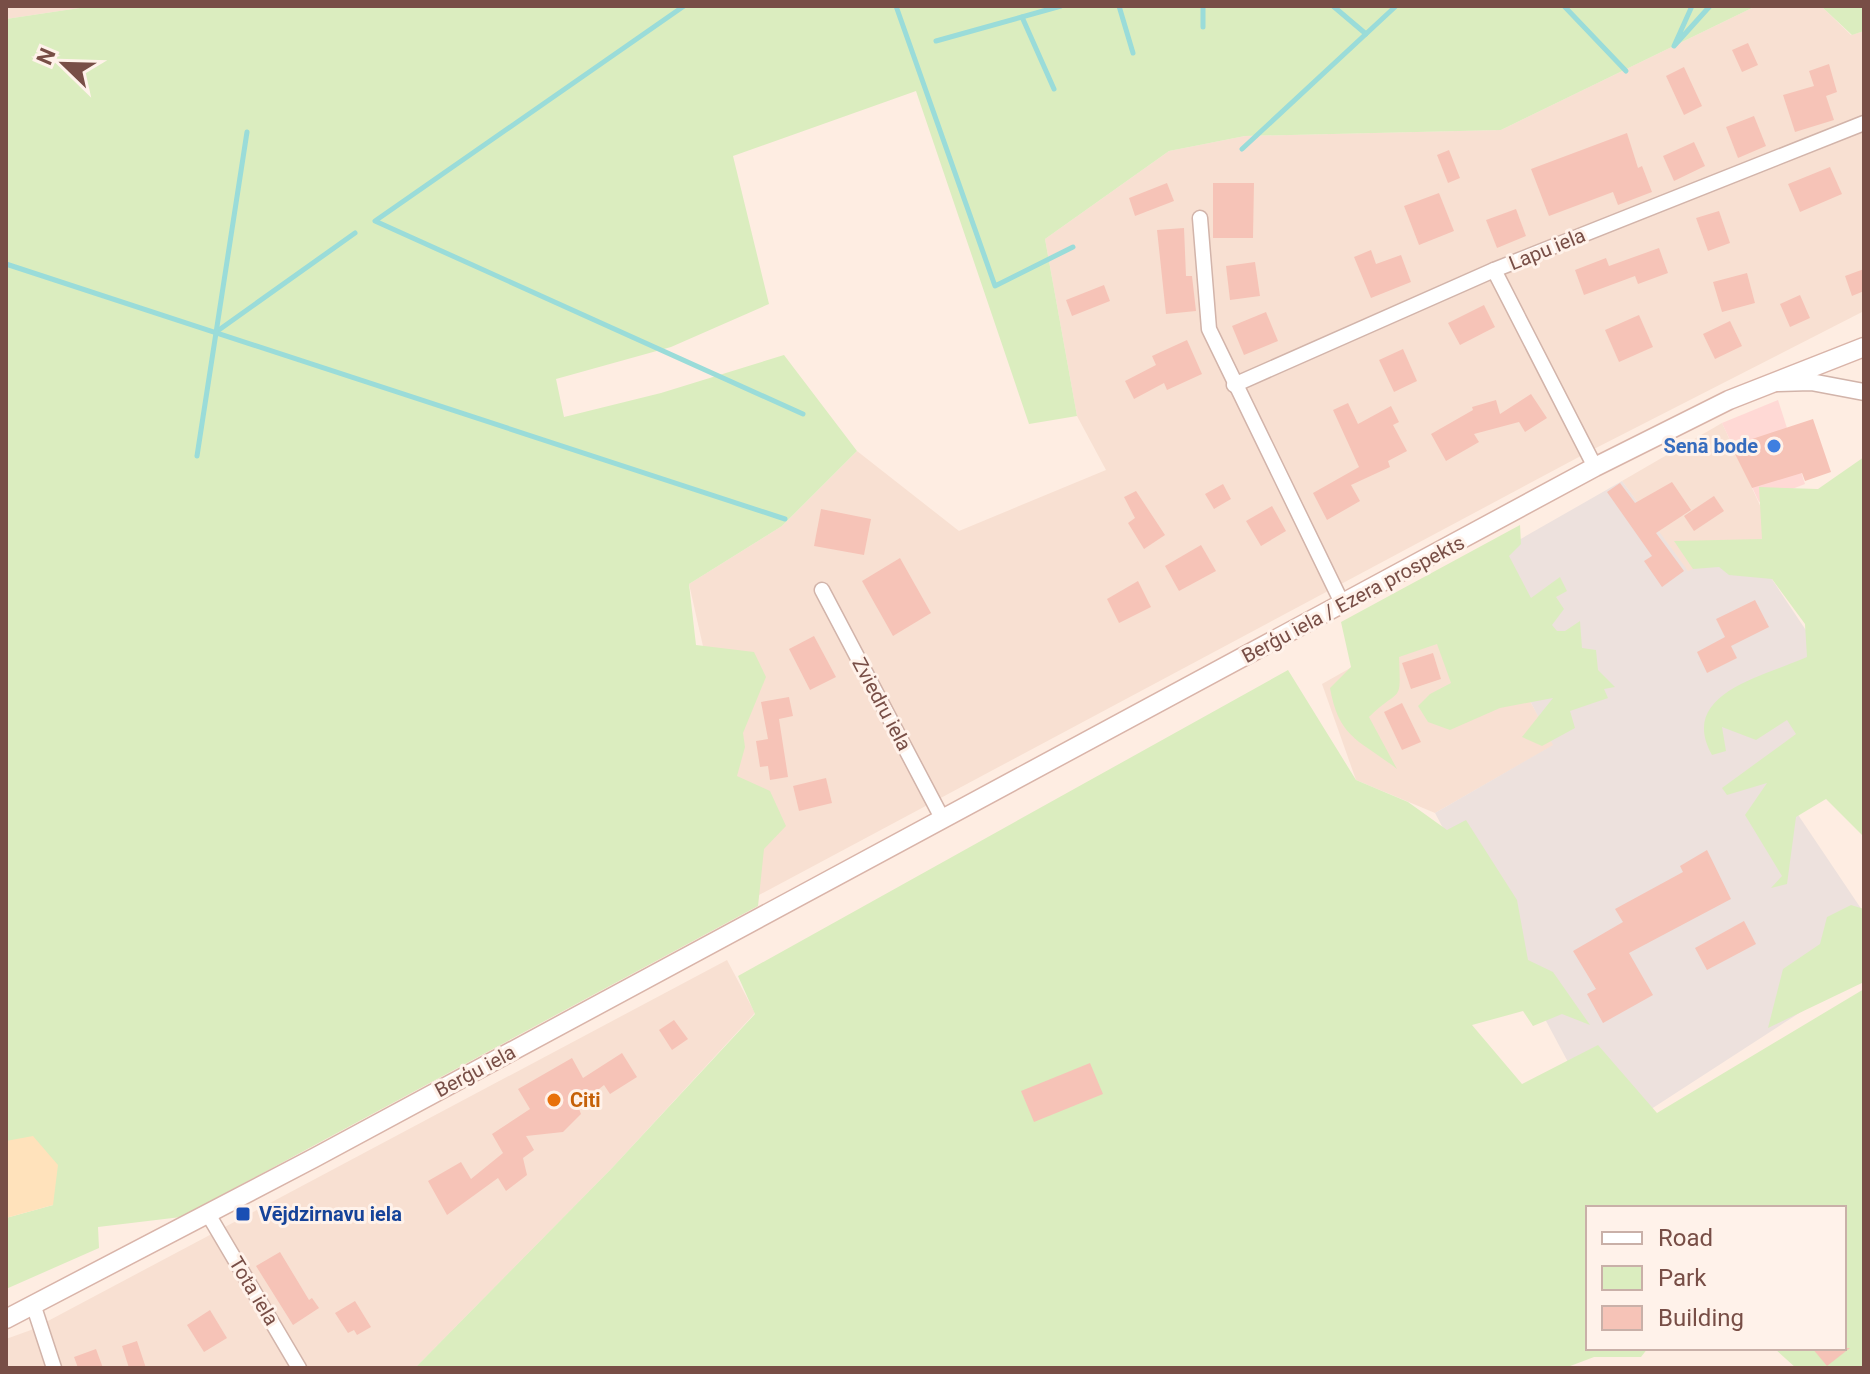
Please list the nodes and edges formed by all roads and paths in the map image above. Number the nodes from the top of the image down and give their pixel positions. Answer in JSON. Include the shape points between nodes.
{"nodes":[{"id":1,"x":1864,"y":123,"type":"edge"},
{"id":2,"x":1200,"y":218,"type":"dead end"},
{"id":3,"x":1494,"y":270,"type":"junction"},
{"id":4,"x":1864,"y":348,"type":"edge"},
{"id":5,"x":1767,"y":383,"type":"junction"},
{"id":6,"x":1234,"y":385,"type":"junction"},
{"id":7,"x":1864,"y":392,"type":"edge"},
{"id":8,"x":1595,"y":467,"type":"junction"},
{"id":9,"x":822,"y":590,"type":"dead end"},
{"id":10,"x":1343,"y":605,"type":"junction"},
{"id":11,"x":942,"y":818,"type":"junction"},
{"id":12,"x":208,"y":1214,"type":"junction"},
{"id":13,"x":34,"y":1307,"type":"junction"},
{"id":14,"x":6,"y":1319,"type":"edge"},
{"id":15,"x":54,"y":1368,"type":"edge"},
{"id":16,"x":299,"y":1368,"type":"edge"}],
"edges":[{"from":1,"to":3,"type":"street","name":"Lapu iela"},
{"from":2,"to":6,"type":"street","via":[[1209,329]]},
{"from":3,"to":6,"type":"street","name":"Lapu iela"},
{"from":3,"to":8,"type":"street"},
{"from":4,"to":5,"type":"main road","name":"Berģu iela / Ezera prospekts"},
{"from":5,"to":7,"type":"street","via":[[1811,382]]},
{"from":5,"to":8,"type":"main road","name":"Berģu iela / Ezera prospekts"},
{"from":6,"to":10,"type":"street"},
{"from":8,"to":10,"type":"main road","name":"Berģu iela / Ezera prospekts"},
{"from":9,"to":11,"type":"street","name":"Zviedru iela"},
{"from":10,"to":11,"type":"main road","name":"Berģu iela / Ezera prospekts"},
{"from":11,"to":12,"type":"main road","name":"Berģu iela"},
{"from":12,"to":13,"type":"main road","name":"Berģu iela"},
{"from":12,"to":16,"type":"street","name":"Tota iela"},
{"from":13,"to":14,"type":"main road","name":"Berģu iela"},
{"from":13,"to":15,"type":"street"}]}
